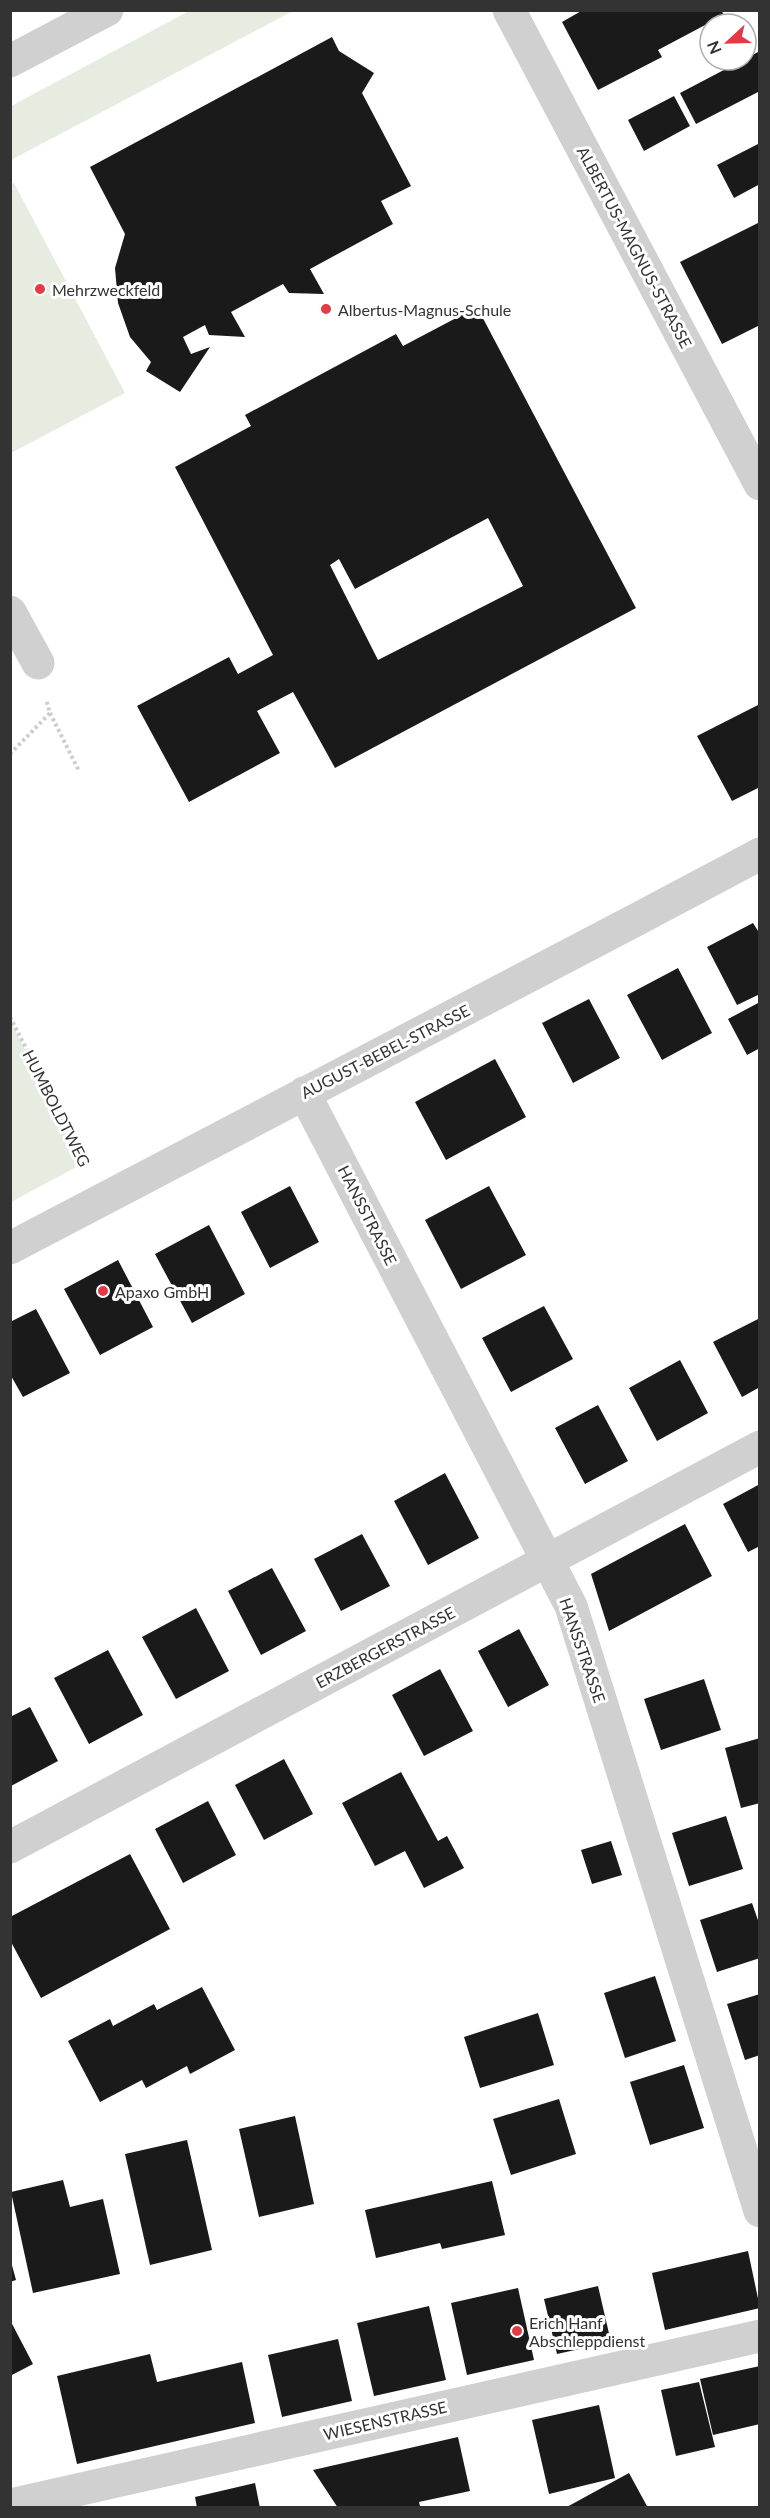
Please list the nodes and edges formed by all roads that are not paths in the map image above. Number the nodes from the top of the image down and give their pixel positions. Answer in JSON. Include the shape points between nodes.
{"nodes":[{"id":1,"x":107,"y":10,"type":"edge"},
{"id":2,"x":509,"y":10,"type":"edge"},
{"id":3,"x":10,"y":61,"type":"edge"},
{"id":4,"x":759,"y":484,"type":"edge"},
{"id":5,"x":10,"y":612,"type":"edge"},
{"id":6,"x":38,"y":663,"type":"road end"},
{"id":7,"x":759,"y":854,"type":"edge"},
{"id":8,"x":303,"y":1093,"type":"junction"},
{"id":9,"x":10,"y":1248,"type":"edge"},
{"id":10,"x":759,"y":1447,"type":"edge"},
{"id":11,"x":546,"y":1561,"type":"junction"},
{"id":12,"x":10,"y":1847,"type":"edge"},
{"id":13,"x":759,"y":2211,"type":"edge"},
{"id":14,"x":759,"y":2336,"type":"edge"},
{"id":15,"x":10,"y":2505,"type":"edge"}],
"edges":[{"from":1,"to":3,"type":"street"},
{"from":2,"to":4,"type":"street","name":"ALBERTUS-MAGNUS-STRASSE"},
{"from":5,"to":6,"type":"street"},
{"from":7,"to":8,"type":"street","name":"AUGUST-BEBEL-STRASSE"},
{"from":8,"to":9,"type":"street","name":"AUGUST-BEBEL-STRASSE"},
{"from":8,"to":11,"type":"street","name":"HANSSTRASSE"},
{"from":10,"to":11,"type":"street","name":"ERZBERGERSTRASSE"},
{"from":11,"to":12,"type":"street","name":"ERZBERGERSTRASSE"},
{"from":11,"to":13,"type":"street","name":"HANSSTRASSE","via":[[571,1606]]},
{"from":14,"to":15,"type":"street","name":"WIESENSTRASSE"}]}
